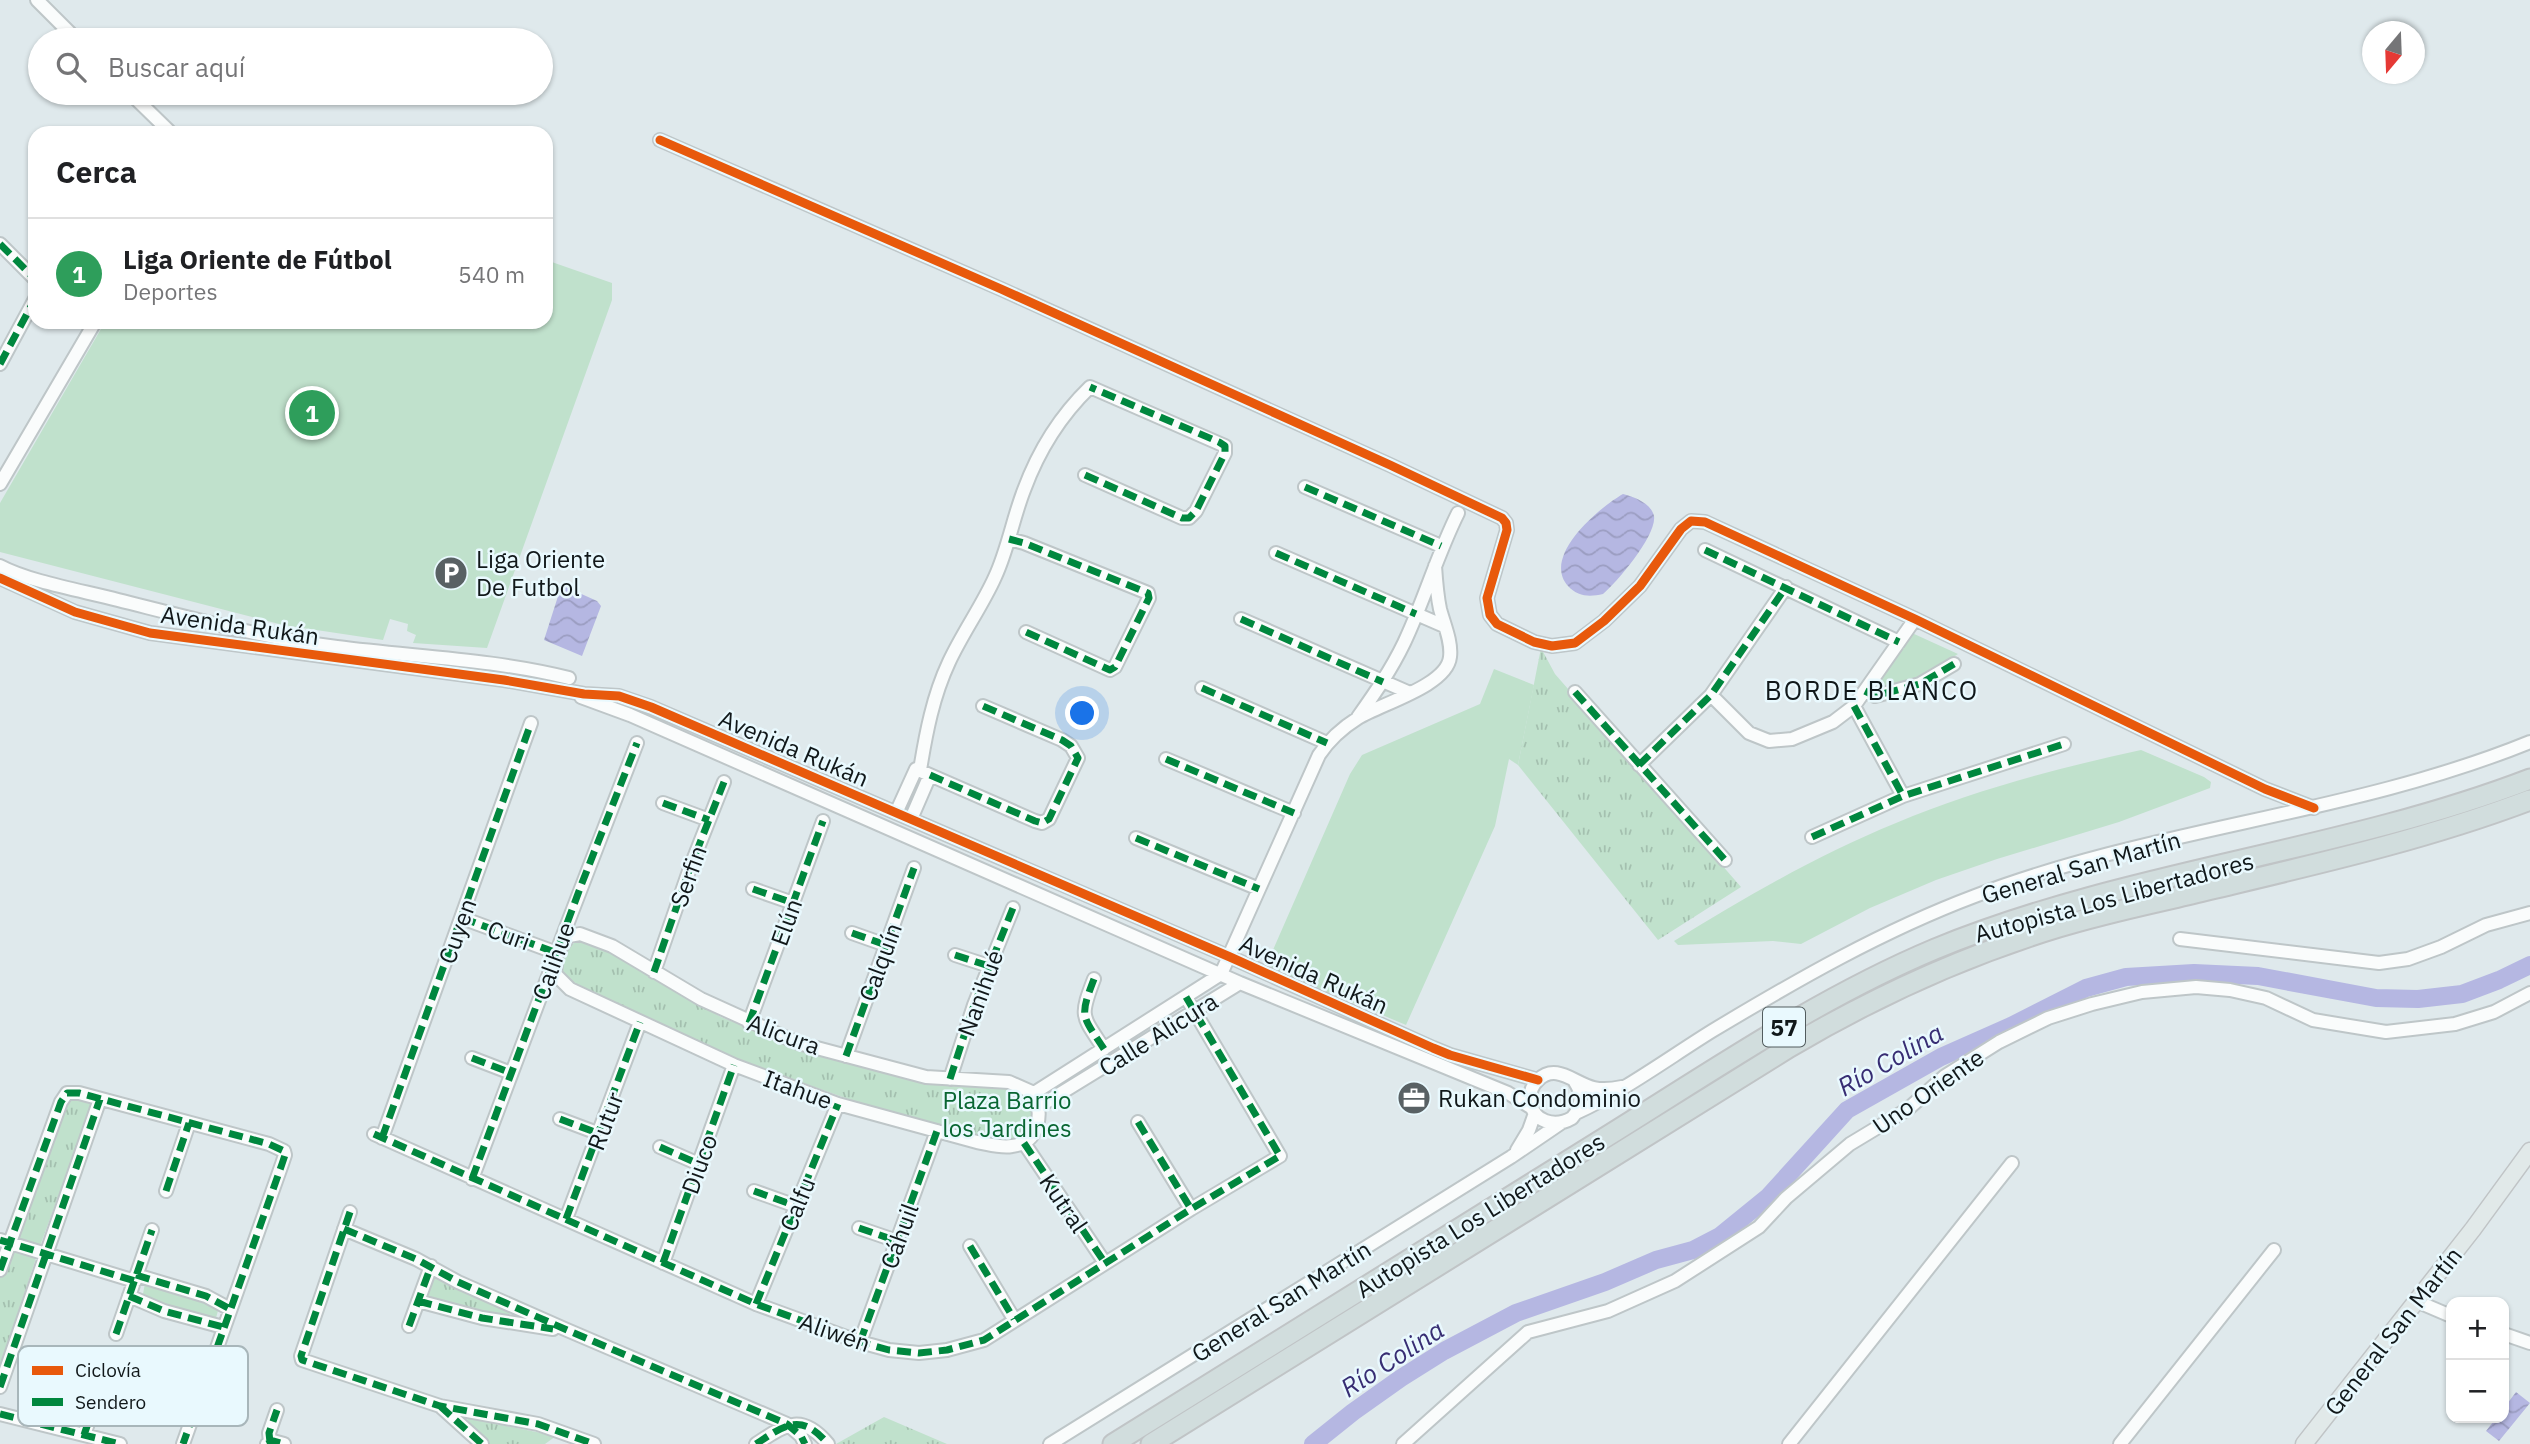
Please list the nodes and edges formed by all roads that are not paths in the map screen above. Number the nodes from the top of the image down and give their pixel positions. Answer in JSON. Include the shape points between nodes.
{"nodes":[{"id":1,"x":37,"y":0,"type":"edge"},
{"id":2,"x":65,"y":28,"type":"edge"},
{"id":3,"x":142,"y":105,"type":"edge"},
{"id":4,"x":164,"y":126,"type":"edge"},
{"id":5,"x":660,"y":140,"type":"dead end"},
{"id":6,"x":0,"y":244,"type":"edge"},
{"id":7,"x":28,"y":272,"type":"edge"},
{"id":8,"x":28,"y":312,"type":"edge"},
{"id":9,"x":91,"y":329,"type":"edge"},
{"id":10,"x":0,"y":364,"type":"edge"},
{"id":11,"x":1085,"y":475,"type":"dead end"},
{"id":12,"x":0,"y":484,"type":"edge"},
{"id":13,"x":1305,"y":487,"type":"dead end"},
{"id":14,"x":1458,"y":513,"type":"dead end"},
{"id":15,"x":1009,"y":539,"type":"junction"},
{"id":16,"x":1441,"y":547,"type":"junction"},
{"id":17,"x":1705,"y":550,"type":"dead end"},
{"id":18,"x":1276,"y":553,"type":"dead end"},
{"id":19,"x":0,"y":566,"type":"edge"},
{"id":20,"x":1435,"y":566,"type":"junction"},
{"id":21,"x":0,"y":578,"type":"edge"},
{"id":22,"x":1786,"y":587,"type":"junction"},
{"id":23,"x":1416,"y":614,"type":"junction"},
{"id":24,"x":1914,"y":619,"type":"junction"},
{"id":25,"x":1241,"y":620,"type":"dead end"},
{"id":26,"x":1444,"y":626,"type":"junction"},
{"id":27,"x":1026,"y":632,"type":"dead end"},
{"id":28,"x":1899,"y":642,"type":"junction"},
{"id":29,"x":1954,"y":664,"type":"dead end"},
{"id":30,"x":569,"y":678,"type":"dead end"},
{"id":31,"x":1383,"y":682,"type":"junction"},
{"id":32,"x":1202,"y":688,"type":"dead end"},
{"id":33,"x":561,"y":690,"type":"junction"},
{"id":34,"x":1865,"y":691,"type":"junction"},
{"id":35,"x":1576,"y":692,"type":"dead end"},
{"id":36,"x":1410,"y":693,"type":"junction"},
{"id":37,"x":1711,"y":695,"type":"junction"},
{"id":38,"x":983,"y":706,"type":"dead end"},
{"id":39,"x":1854,"y":706,"type":"junction"},
{"id":40,"x":1358,"y":718,"type":"junction"},
{"id":41,"x":531,"y":723,"type":"dead end"},
{"id":42,"x":2530,"y":742,"type":"edge"},
{"id":43,"x":637,"y":743,"type":"dead end"},
{"id":44,"x":1327,"y":743,"type":"junction"},
{"id":45,"x":2064,"y":744,"type":"dead end"},
{"id":46,"x":1166,"y":758,"type":"dead end"},
{"id":47,"x":1639,"y":765,"type":"junction"},
{"id":48,"x":922,"y":771,"type":"junction"},
{"id":49,"x":2530,"y":779,"type":"edge"},
{"id":50,"x":724,"y":782,"type":"dead end"},
{"id":51,"x":832,"y":786,"type":"junction"},
{"id":52,"x":2265,"y":789,"type":"junction"},
{"id":53,"x":1903,"y":796,"type":"junction"},
{"id":54,"x":2530,"y":800,"type":"edge"},
{"id":55,"x":825,"y":801,"type":"junction"},
{"id":56,"x":663,"y":803,"type":"dead end"},
{"id":57,"x":2314,"y":808,"type":"junction"},
{"id":58,"x":897,"y":813,"type":"junction"},
{"id":59,"x":1294,"y":813,"type":"junction"},
{"id":60,"x":2269,"y":818,"type":"junction"},
{"id":61,"x":709,"y":820,"type":"junction"},
{"id":62,"x":911,"y":820,"type":"junction"},
{"id":63,"x":823,"y":821,"type":"dead end"},
{"id":64,"x":1812,"y":837,"type":"dead end"},
{"id":65,"x":1136,"y":838,"type":"dead end"},
{"id":66,"x":1725,"y":860,"type":"dead end"},
{"id":67,"x":915,"y":868,"type":"dead end"},
{"id":68,"x":1030,"y":871,"type":"junction"},
{"id":69,"x":1023,"y":887,"type":"junction"},
{"id":70,"x":753,"y":889,"type":"dead end"},
{"id":71,"x":1259,"y":889,"type":"junction"},
{"id":72,"x":793,"y":902,"type":"junction"},
{"id":73,"x":1013,"y":908,"type":"dead end"},
{"id":74,"x":2530,"y":914,"type":"edge"},
{"id":75,"x":462,"y":918,"type":"junction"},
{"id":76,"x":852,"y":933,"type":"dead end"},
{"id":77,"x":2179,"y":939,"type":"dead end"},
{"id":78,"x":886,"y":946,"type":"junction"},
{"id":79,"x":556,"y":953,"type":"junction"},
{"id":80,"x":955,"y":955,"type":"dead end"},
{"id":81,"x":1230,"y":957,"type":"junction"},
{"id":82,"x":989,"y":966,"type":"junction"},
{"id":83,"x":654,"y":972,"type":"junction"},
{"id":84,"x":1221,"y":974,"type":"junction"},
{"id":85,"x":1094,"y":979,"type":"dead end"},
{"id":86,"x":1240,"y":983,"type":"junction"},
{"id":87,"x":2530,"y":993,"type":"edge"},
{"id":88,"x":1186,"y":997,"type":"junction"},
{"id":89,"x":1195,"y":1011,"type":"junction"},
{"id":90,"x":640,"y":1022,"type":"junction"},
{"id":91,"x":749,"y":1023,"type":"junction"},
{"id":92,"x":1376,"y":1023,"type":"junction"},
{"id":93,"x":1370,"y":1036,"type":"junction"},
{"id":94,"x":1104,"y":1049,"type":"junction"},
{"id":95,"x":846,"y":1056,"type":"junction"},
{"id":96,"x":472,"y":1058,"type":"dead end"},
{"id":97,"x":734,"y":1065,"type":"junction"},
{"id":98,"x":511,"y":1073,"type":"junction"},
{"id":99,"x":950,"y":1079,"type":"junction"},
{"id":100,"x":1538,"y":1080,"type":"junction"},
{"id":101,"x":1575,"y":1082,"type":"junction"},
{"id":102,"x":1625,"y":1086,"type":"junction"},
{"id":103,"x":1034,"y":1093,"type":"junction"},
{"id":104,"x":100,"y":1099,"type":"junction"},
{"id":105,"x":838,"y":1104,"type":"junction"},
{"id":106,"x":1040,"y":1106,"type":"junction"},
{"id":107,"x":1533,"y":1110,"type":"junction"},
{"id":108,"x":1576,"y":1113,"type":"junction"},
{"id":109,"x":560,"y":1119,"type":"dead end"},
{"id":110,"x":1138,"y":1122,"type":"dead end"},
{"id":111,"x":1561,"y":1123,"type":"junction"},
{"id":112,"x":189,"y":1124,"type":"junction"},
{"id":113,"x":937,"y":1131,"type":"junction"},
{"id":114,"x":600,"y":1134,"type":"junction"},
{"id":115,"x":378,"y":1136,"type":"joint"},
{"id":116,"x":2530,"y":1142,"type":"edge"},
{"id":117,"x":1024,"y":1143,"type":"junction"},
{"id":118,"x":660,"y":1147,"type":"dead end"},
{"id":119,"x":1511,"y":1157,"type":"junction"},
{"id":120,"x":2527,"y":1157,"type":"edge"},
{"id":121,"x":2012,"y":1163,"type":"dead end"},
{"id":122,"x":699,"y":1164,"type":"junction"},
{"id":123,"x":472,"y":1179,"type":"junction"},
{"id":124,"x":166,"y":1191,"type":"dead end"},
{"id":125,"x":754,"y":1191,"type":"dead end"},
{"id":126,"x":796,"y":1206,"type":"junction"},
{"id":127,"x":1191,"y":1209,"type":"junction"},
{"id":128,"x":350,"y":1212,"type":"dead end"},
{"id":129,"x":566,"y":1219,"type":"junction"},
{"id":130,"x":859,"y":1228,"type":"dead end"},
{"id":131,"x":344,"y":1229,"type":"junction"},
{"id":132,"x":152,"y":1230,"type":"dead end"},
{"id":133,"x":5,"y":1241,"type":"edge"},
{"id":134,"x":897,"y":1241,"type":"junction"},
{"id":135,"x":970,"y":1246,"type":"dead end"},
{"id":136,"x":2274,"y":1250,"type":"dead end"},
{"id":137,"x":46,"y":1252,"type":"junction"},
{"id":138,"x":663,"y":1263,"type":"junction"},
{"id":139,"x":1105,"y":1263,"type":"junction"},
{"id":140,"x":431,"y":1266,"type":"junction"},
{"id":141,"x":0,"y":1270,"type":"edge"},
{"id":142,"x":136,"y":1278,"type":"junction"},
{"id":143,"x":129,"y":1296,"type":"junction"},
{"id":144,"x":418,"y":1301,"type":"junction"},
{"id":145,"x":2416,"y":1301,"type":"junction"},
{"id":146,"x":756,"y":1304,"type":"junction"},
{"id":147,"x":230,"y":1308,"type":"junction"},
{"id":148,"x":2446,"y":1315,"type":"edge"},
{"id":149,"x":1014,"y":1320,"type":"junction"},
{"id":150,"x":409,"y":1326,"type":"dead end"},
{"id":151,"x":223,"y":1327,"type":"junction"},
{"id":152,"x":567,"y":1330,"type":"junction"},
{"id":153,"x":116,"y":1334,"type":"dead end"},
{"id":154,"x":2509,"y":1336,"type":"edge"},
{"id":155,"x":860,"y":1342,"type":"junction"},
{"id":156,"x":2530,"y":1343,"type":"edge"},
{"id":157,"x":217,"y":1346,"type":"edge"},
{"id":158,"x":0,"y":1387,"type":"edge"},
{"id":159,"x":440,"y":1406,"type":"junction"},
{"id":160,"x":277,"y":1410,"type":"dead end"},
{"id":161,"x":0,"y":1414,"type":"edge"},
{"id":162,"x":18,"y":1418,"type":"edge"},
{"id":163,"x":787,"y":1424,"type":"junction"},
{"id":164,"x":48,"y":1426,"type":"edge"},
{"id":165,"x":87,"y":1426,"type":"edge"},
{"id":166,"x":189,"y":1426,"type":"edge"},
{"id":167,"x":84,"y":1435,"type":"junction"},
{"id":168,"x":269,"y":1443,"type":"edge"},
{"id":169,"x":585,"y":1443,"type":"edge"},
{"id":170,"x":826,"y":1443,"type":"edge"},
{"id":171,"x":120,"y":1444,"type":"edge"},
{"id":172,"x":183,"y":1444,"type":"edge"},
{"id":173,"x":284,"y":1444,"type":"edge"},
{"id":174,"x":482,"y":1444,"type":"edge"},
{"id":175,"x":756,"y":1444,"type":"edge"},
{"id":176,"x":805,"y":1444,"type":"edge"},
{"id":177,"x":1050,"y":1444,"type":"edge"},
{"id":178,"x":1113,"y":1444,"type":"edge"},
{"id":179,"x":1151,"y":1444,"type":"edge"},
{"id":180,"x":1403,"y":1444,"type":"edge"},
{"id":181,"x":1790,"y":1444,"type":"edge"},
{"id":182,"x":2120,"y":1444,"type":"edge"},
{"id":183,"x":2304,"y":1444,"type":"edge"}],
"edges":[{"from":1,"to":2,"type":"street"},
{"from":3,"to":4,"type":"street"},
{"from":5,"to":24,"type":"street","via":[[1001,289],[1502,518],[1507,530],[1487,598],[1488,609],[1497,624],[1534,642],[1561,646],[1581,640],[1640,586],[1691,521],[1705,522]]},
{"from":6,"to":7,"type":"street"},
{"from":8,"to":10,"type":"street"},
{"from":9,"to":12,"type":"street"},
{"from":11,"to":15,"type":"street","via":[[1189,518],[1196,512],[1225,446],[1090,387],[1053,432],[1038,459]]},
{"from":13,"to":16,"type":"street"},
{"from":14,"to":16,"type":"street"},
{"from":15,"to":27,"type":"street","via":[[1148,593],[1149,598],[1110,670]]},
{"from":15,"to":48,"type":"street","via":[[987,594],[941,683],[928,726]]},
{"from":16,"to":20,"type":"street"},
{"from":17,"to":22,"type":"street"},
{"from":18,"to":23,"type":"street"},
{"from":19,"to":30,"type":"street","via":[[78,590],[276,637],[507,665]]},
{"from":20,"to":23,"type":"street"},
{"from":20,"to":26,"type":"street"},
{"from":21,"to":33,"type":"street","name":"Avenida Rukán","via":[[75,612],[140,631]]},
{"from":22,"to":28,"type":"street"},
{"from":22,"to":37,"type":"street"},
{"from":23,"to":26,"type":"street"},
{"from":23,"to":31,"type":"street"},
{"from":24,"to":28,"type":"street"},
{"from":24,"to":52,"type":"street"},
{"from":25,"to":31,"type":"street"},
{"from":26,"to":36,"type":"street","via":[[1450,649],[1447,667]]},
{"from":28,"to":34,"type":"street"},
{"from":29,"to":34,"type":"street","via":[[1920,684],[1875,696]]},
{"from":31,"to":36,"type":"street"},
{"from":31,"to":40,"type":"street"},
{"from":32,"to":44,"type":"street"},
{"from":33,"to":51,"type":"street","name":"Avenida Rukán","via":[[619,696],[651,707]]},
{"from":33,"to":55,"type":"street","name":"Avenida Rukán","via":[[630,715]]},
{"from":34,"to":39,"type":"street"},
{"from":35,"to":47,"type":"street"},
{"from":36,"to":40,"type":"street"},
{"from":37,"to":39,"type":"street","via":[[1749,733],[1769,741],[1792,739],[1833,722]]},
{"from":37,"to":47,"type":"street"},
{"from":38,"to":48,"type":"street","via":[[1062,740],[1076,751],[1078,758],[1049,819],[1035,821]]},
{"from":39,"to":53,"type":"street"},
{"from":40,"to":44,"type":"street"},
{"from":41,"to":75,"type":"street","name":"Cuyen"},
{"from":42,"to":57,"type":"street","name":"General San Martín","via":[[2417,782]]},
{"from":43,"to":79,"type":"street","name":"Calihue"},
{"from":44,"to":59,"type":"street"},
{"from":45,"to":53,"type":"street"},
{"from":46,"to":59,"type":"street"},
{"from":47,"to":66,"type":"street"},
{"from":48,"to":58,"type":"street"},
{"from":48,"to":62,"type":"street"},
{"from":49,"to":178,"type":"highway","name":"Autopista Los Libertadores","number":"57","via":[[2389,826],[2015,920],[1901,965],[1781,1029]]},
{"from":50,"to":61,"type":"street","name":"Serfin"},
{"from":51,"to":55,"type":"street"},
{"from":51,"to":58,"type":"street","name":"Avenida Rukán"},
{"from":52,"to":57,"type":"street"},
{"from":52,"to":60,"type":"street","via":[[2273,806]]},
{"from":53,"to":64,"type":"street"},
{"from":54,"to":179,"type":"highway","name":"Autopista Los Libertadores","number":"57","via":[[2381,848],[2061,926],[1913,981],[1788,1048]]},
{"from":55,"to":69,"type":"street","name":"Avenida Rukán"},
{"from":56,"to":61,"type":"street"},
{"from":57,"to":60,"type":"street","name":"General San Martín"},
{"from":58,"to":62,"type":"street","name":"Avenida Rukán"},
{"from":59,"to":71,"type":"street"},
{"from":60,"to":102,"type":"street","name":"General San Martín","via":[[2087,860],[1944,909],[1821,967]]},
{"from":61,"to":83,"type":"street","name":"Serfin"},
{"from":62,"to":68,"type":"street","name":"Avenida Rukán"},
{"from":63,"to":72,"type":"street","name":"Elún"},
{"from":65,"to":71,"type":"street"},
{"from":67,"to":78,"type":"street","name":"Calquín"},
{"from":68,"to":69,"type":"street"},
{"from":68,"to":81,"type":"street","name":"Avenida Rukán"},
{"from":69,"to":84,"type":"street","name":"Avenida Rukán"},
{"from":70,"to":72,"type":"street"},
{"from":71,"to":81,"type":"street"},
{"from":72,"to":91,"type":"street","name":"Elún"},
{"from":73,"to":82,"type":"street","name":"Nanihué"},
{"from":74,"to":77,"type":"street","via":[[2486,925],[2408,959],[2379,963]]},
{"from":75,"to":79,"type":"street","name":"Curi"},
{"from":75,"to":115,"type":"street","name":"Cuyen"},
{"from":76,"to":78,"type":"street"},
{"from":78,"to":95,"type":"street","name":"Calquín"},
{"from":79,"to":83,"type":"street","name":"Alicura","via":[[569,936],[580,934],[612,946]]},
{"from":79,"to":90,"type":"street","name":"Itahue","via":[[555,974],[562,983]]},
{"from":79,"to":98,"type":"street","name":"Calihue"},
{"from":80,"to":82,"type":"street"},
{"from":81,"to":84,"type":"street"},
{"from":81,"to":92,"type":"street","name":"Avenida Rukán"},
{"from":82,"to":99,"type":"street","name":"Nanihué"},
{"from":83,"to":91,"type":"street","name":"Alicura"},
{"from":84,"to":86,"type":"street","name":"Avenida Rukán"},
{"from":84,"to":88,"type":"street","name":"Calle Alicura"},
{"from":85,"to":94,"type":"street","via":[[1084,1019]]},
{"from":86,"to":89,"type":"street","name":"Calle Alicura"},
{"from":86,"to":93,"type":"street","name":"Avenida Rukán"},
{"from":87,"to":180,"type":"street","name":"Uno Oriente","via":[[2494,1012],[2455,1024],[2386,1032],[2313,1020],[2266,998],[2196,987],[2142,992],[2048,1018],[1944,1076],[1909,1109],[1850,1144],[1759,1227],[1675,1281],[1608,1311],[1528,1332]]},
{"from":88,"to":89,"type":"street"},
{"from":88,"to":94,"type":"street","name":"Calle Alicura"},
{"from":89,"to":106,"type":"street","name":"Calle Alicura"},
{"from":89,"to":127,"type":"street","name":"Aliwén","via":[[1280,1156]]},
{"from":90,"to":97,"type":"street","name":"Itahue"},
{"from":90,"to":114,"type":"street","name":"Rutur"},
{"from":91,"to":95,"type":"street","name":"Alicura"},
{"from":92,"to":93,"type":"street"},
{"from":92,"to":100,"type":"street","name":"Avenida Rukán","via":[[1450,1055]]},
{"from":93,"to":107,"type":"street","name":"Avenida Rukán","via":[[1508,1093]]},
{"from":94,"to":103,"type":"street","name":"Calle Alicura"},
{"from":95,"to":99,"type":"street","name":"Alicura"},
{"from":96,"to":98,"type":"street"},
{"from":97,"to":105,"type":"street","name":"Itahue"},
{"from":97,"to":122,"type":"street","name":"Diuco"},
{"from":98,"to":123,"type":"street","name":"Calihue"},
{"from":99,"to":103,"type":"street","name":"Alicura","via":[[1009,1082]]},
{"from":100,"to":101,"type":"street","via":[[1556,1073]]},
{"from":100,"to":107,"type":"street","via":[[1530,1096]]},
{"from":101,"to":102,"type":"street","via":[[1603,1089]]},
{"from":101,"to":108,"type":"street","via":[[1581,1101]]},
{"from":102,"to":108,"type":"street","name":"General San Martín"},
{"from":103,"to":106,"type":"street"},
{"from":104,"to":112,"type":"street"},
{"from":104,"to":133,"type":"street","via":[[71,1092],[65,1096]]},
{"from":104,"to":137,"type":"street"},
{"from":105,"to":113,"type":"street","name":"Itahue"},
{"from":105,"to":126,"type":"street","name":"Calfu"},
{"from":106,"to":117,"type":"street","via":[[1039,1124]]},
{"from":107,"to":111,"type":"street","via":[[1544,1121]]},
{"from":107,"to":119,"type":"street","name":"General San Martín","via":[[1524,1139]]},
{"from":108,"to":111,"type":"street"},
{"from":109,"to":114,"type":"street"},
{"from":110,"to":127,"type":"street"},
{"from":111,"to":119,"type":"street","name":"General San Martín"},
{"from":112,"to":124,"type":"street"},
{"from":112,"to":147,"type":"street","via":[[269,1144],[285,1155]]},
{"from":113,"to":117,"type":"street","name":"Itahue","via":[[1000,1147]]},
{"from":113,"to":134,"type":"street","name":"Cáhuil"},
{"from":114,"to":129,"type":"street","name":"Rutur"},
{"from":115,"to":123,"type":"street","name":"Aliwén"},
{"from":116,"to":120,"type":"street"},
{"from":117,"to":139,"type":"street","name":"Kutral"},
{"from":118,"to":122,"type":"street"},
{"from":119,"to":177,"type":"street","name":"General San Martín"},
{"from":120,"to":145,"type":"main road","name":"General San Martín"},
{"from":121,"to":181,"type":"street"},
{"from":122,"to":138,"type":"street","name":"Diuco"},
{"from":123,"to":129,"type":"street","name":"Aliwén"},
{"from":125,"to":126,"type":"street"},
{"from":126,"to":146,"type":"street","name":"Calfu"},
{"from":127,"to":139,"type":"street","name":"Aliwén"},
{"from":128,"to":131,"type":"street"},
{"from":129,"to":138,"type":"street","name":"Aliwén"},
{"from":130,"to":134,"type":"street"},
{"from":131,"to":140,"type":"street"},
{"from":131,"to":159,"type":"street","via":[[302,1359]]},
{"from":132,"to":142,"type":"street"},
{"from":133,"to":137,"type":"street"},
{"from":133,"to":141,"type":"street"},
{"from":134,"to":155,"type":"street","name":"Cáhuil"},
{"from":135,"to":149,"type":"street"},
{"from":136,"to":182,"type":"street"},
{"from":137,"to":142,"type":"street"},
{"from":137,"to":158,"type":"street"},
{"from":138,"to":146,"type":"street","name":"Aliwén"},
{"from":139,"to":149,"type":"street","name":"Aliwén"},
{"from":140,"to":144,"type":"street"},
{"from":140,"to":152,"type":"street"},
{"from":142,"to":143,"type":"street"},
{"from":142,"to":147,"type":"street"},
{"from":143,"to":151,"type":"street"},
{"from":143,"to":153,"type":"street"},
{"from":144,"to":150,"type":"street"},
{"from":144,"to":152,"type":"street","via":[[475,1317]]},
{"from":145,"to":148,"type":"street"},
{"from":145,"to":183,"type":"main road","name":"General San Martín"},
{"from":146,"to":155,"type":"street","name":"Aliwén"},
{"from":147,"to":151,"type":"street"},
{"from":149,"to":155,"type":"street","name":"Aliwén","via":[[984,1340],[947,1350],[904,1352]]},
{"from":151,"to":157,"type":"street"},
{"from":152,"to":163,"type":"street"},
{"from":154,"to":156,"type":"street"},
{"from":159,"to":169,"type":"street","via":[[528,1421]]},
{"from":159,"to":174,"type":"street"},
{"from":160,"to":168,"type":"street"},
{"from":161,"to":162,"type":"street"},
{"from":163,"to":170,"type":"street","via":[[811,1428]]},
{"from":163,"to":175,"type":"street"},
{"from":163,"to":176,"type":"street"},
{"from":164,"to":167,"type":"street"},
{"from":165,"to":167,"type":"street"},
{"from":166,"to":172,"type":"street"},
{"from":167,"to":171,"type":"street"},
{"from":168,"to":173,"type":"street"}]}
